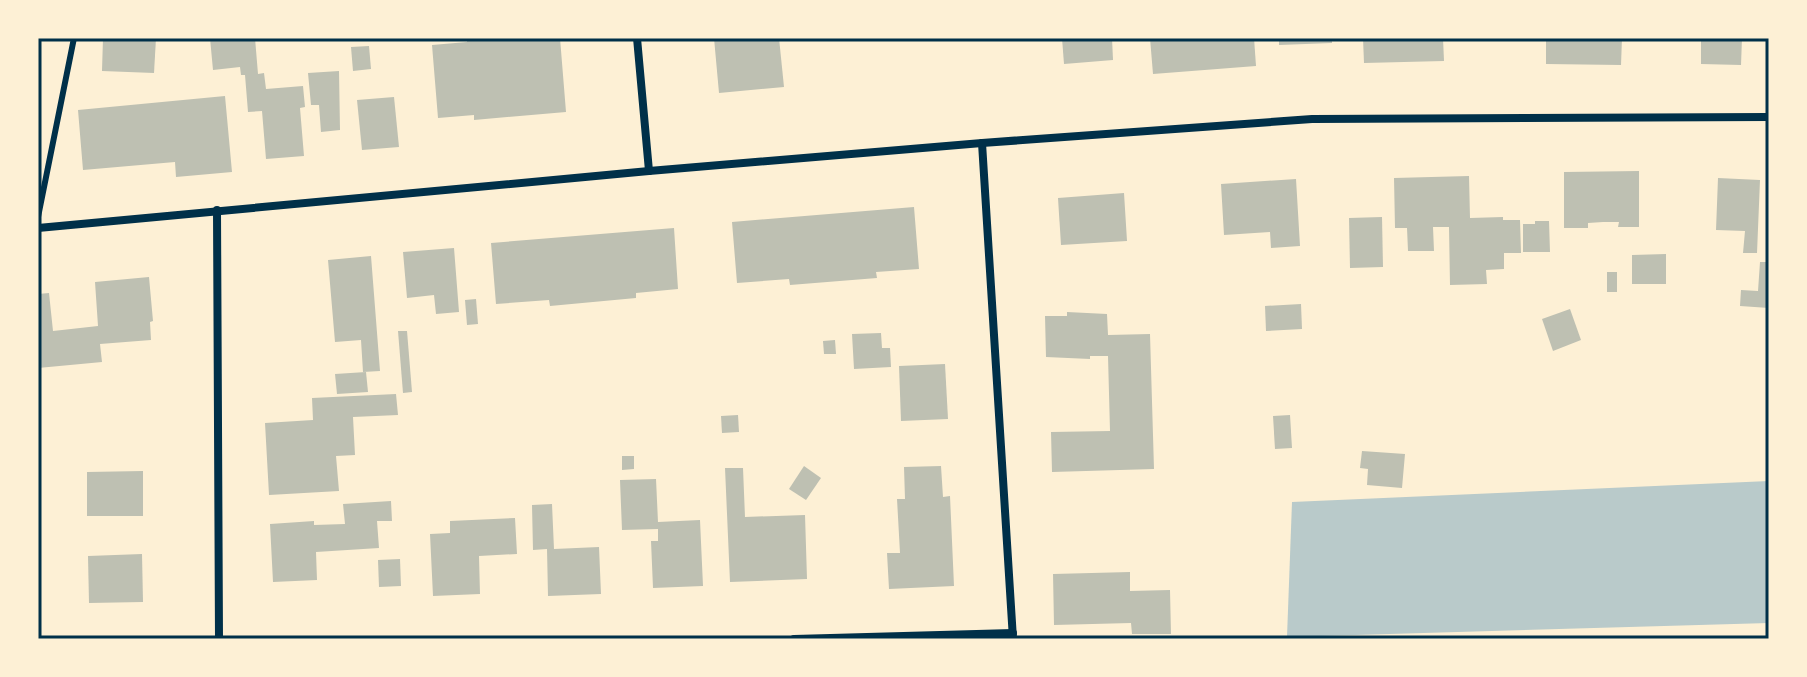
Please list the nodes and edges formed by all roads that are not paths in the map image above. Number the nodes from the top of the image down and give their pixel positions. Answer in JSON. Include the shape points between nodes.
{"nodes":[{"id":1,"x":74,"y":38,"type":"edge"},
{"id":2,"x":637,"y":38,"type":"edge"},
{"id":3,"x":1769,"y":117,"type":"edge"},
{"id":4,"x":982,"y":143,"type":"junction"},
{"id":5,"x":649,"y":171,"type":"junction"},
{"id":6,"x":217,"y":210,"type":"junction"},
{"id":7,"x":38,"y":217,"type":"edge"},
{"id":8,"x":38,"y":228,"type":"edge"},
{"id":9,"x":1013,"y":636,"type":"edge"},
{"id":10,"x":219,"y":639,"type":"edge"},
{"id":11,"x":794,"y":639,"type":"edge"}],
"edges":[{"from":1,"to":7,"type":"lane"},
{"from":2,"to":5,"type":"street"},
{"from":3,"to":4,"type":"street","via":[[1312,119]]},
{"from":4,"to":5,"type":"street"},
{"from":4,"to":9,"type":"street"},
{"from":5,"to":6,"type":"street"},
{"from":6,"to":8,"type":"street"},
{"from":6,"to":10,"type":"street"},
{"from":9,"to":11,"type":"street"}]}
